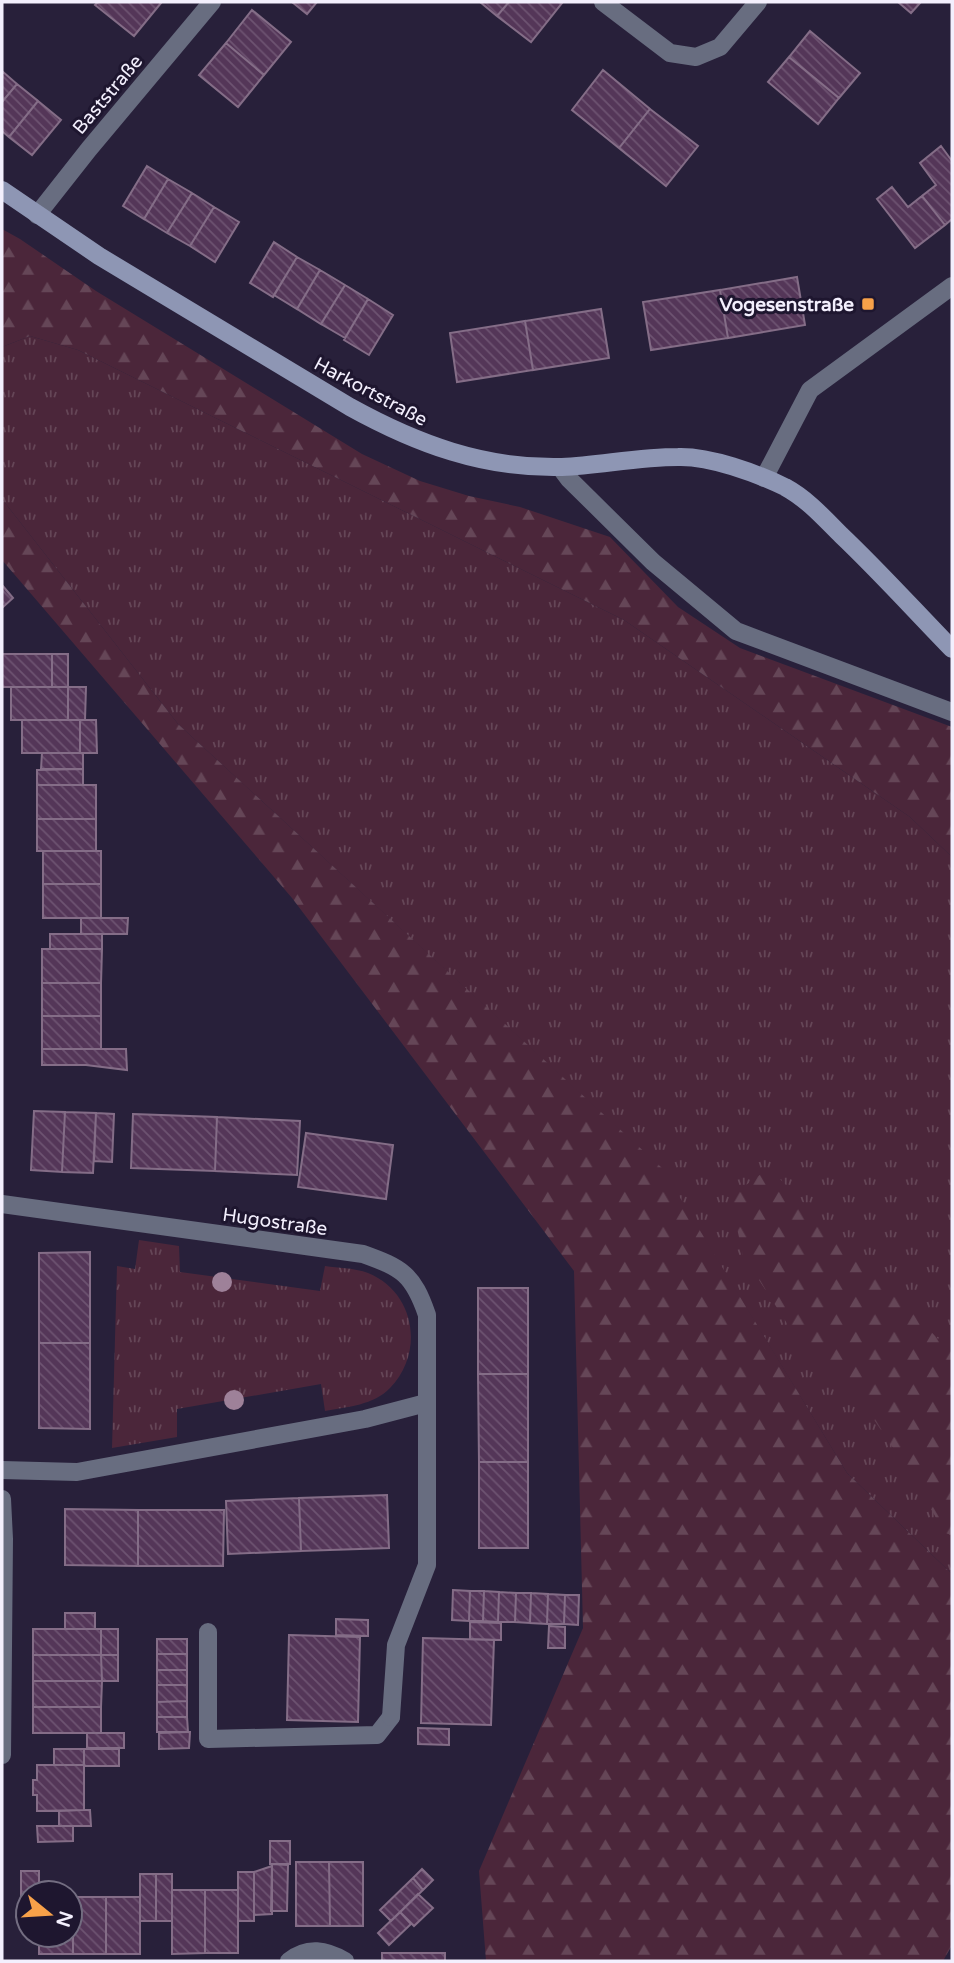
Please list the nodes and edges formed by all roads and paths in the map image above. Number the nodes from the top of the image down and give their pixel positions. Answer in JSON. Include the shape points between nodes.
{"nodes":[{"id":1,"x":212,"y":2,"type":"edge"},
{"id":2,"x":603,"y":2,"type":"edge"},
{"id":3,"x":758,"y":2,"type":"edge"},
{"id":4,"x":2,"y":190,"type":"edge"},
{"id":5,"x":37,"y":215,"type":"junction"},
{"id":6,"x":952,"y":286,"type":"edge"},
{"id":7,"x":561,"y":467,"type":"junction"},
{"id":8,"x":764,"y":478,"type":"junction"},
{"id":9,"x":952,"y":649,"type":"edge"},
{"id":10,"x":952,"y":712,"type":"edge"},
{"id":11,"x":2,"y":1204,"type":"edge"},
{"id":12,"x":426,"y":1403,"type":"junction"},
{"id":13,"x":2,"y":1471,"type":"edge"},
{"id":14,"x":2,"y":1499,"type":"edge"},
{"id":15,"x":208,"y":1632,"type":"dead end"},
{"id":16,"x":2,"y":1755,"type":"edge"},
{"id":17,"x":289,"y":1961,"type":"edge"},
{"id":18,"x":345,"y":1961,"type":"edge"}],
"edges":[{"from":1,"to":5,"type":"street","name":"Baststraße"},
{"from":2,"to":3,"type":"street","via":[[670,53],[696,57],[720,47]]},
{"from":4,"to":5,"type":"street","name":"Harkortstraße"},
{"from":5,"to":7,"type":"street","name":"Harkortstraße","via":[[390,429],[468,457]]},
{"from":6,"to":8,"type":"street","via":[[810,390]]},
{"from":7,"to":8,"type":"street","name":"Harkortstraße","via":[[680,457]]},
{"from":7,"to":10,"type":"street","via":[[653,562],[736,631]]},
{"from":8,"to":9,"type":"street","name":"Harkortstraße","via":[[805,500]]},
{"from":11,"to":12,"type":"street","name":"Hugostraße","via":[[363,1254],[385,1262],[404,1272],[419,1292],[426,1315]]},
{"from":12,"to":13,"type":"street","via":[[365,1419],[77,1472]]},
{"from":12,"to":15,"type":"street","name":"Hugostraße","via":[[427,1565],[396,1645],[391,1717],[377,1735],[208,1739]]},
{"from":14,"to":16,"type":"street"},
{"from":17,"to":18,"type":"street","via":[[313,1950]]}]}
